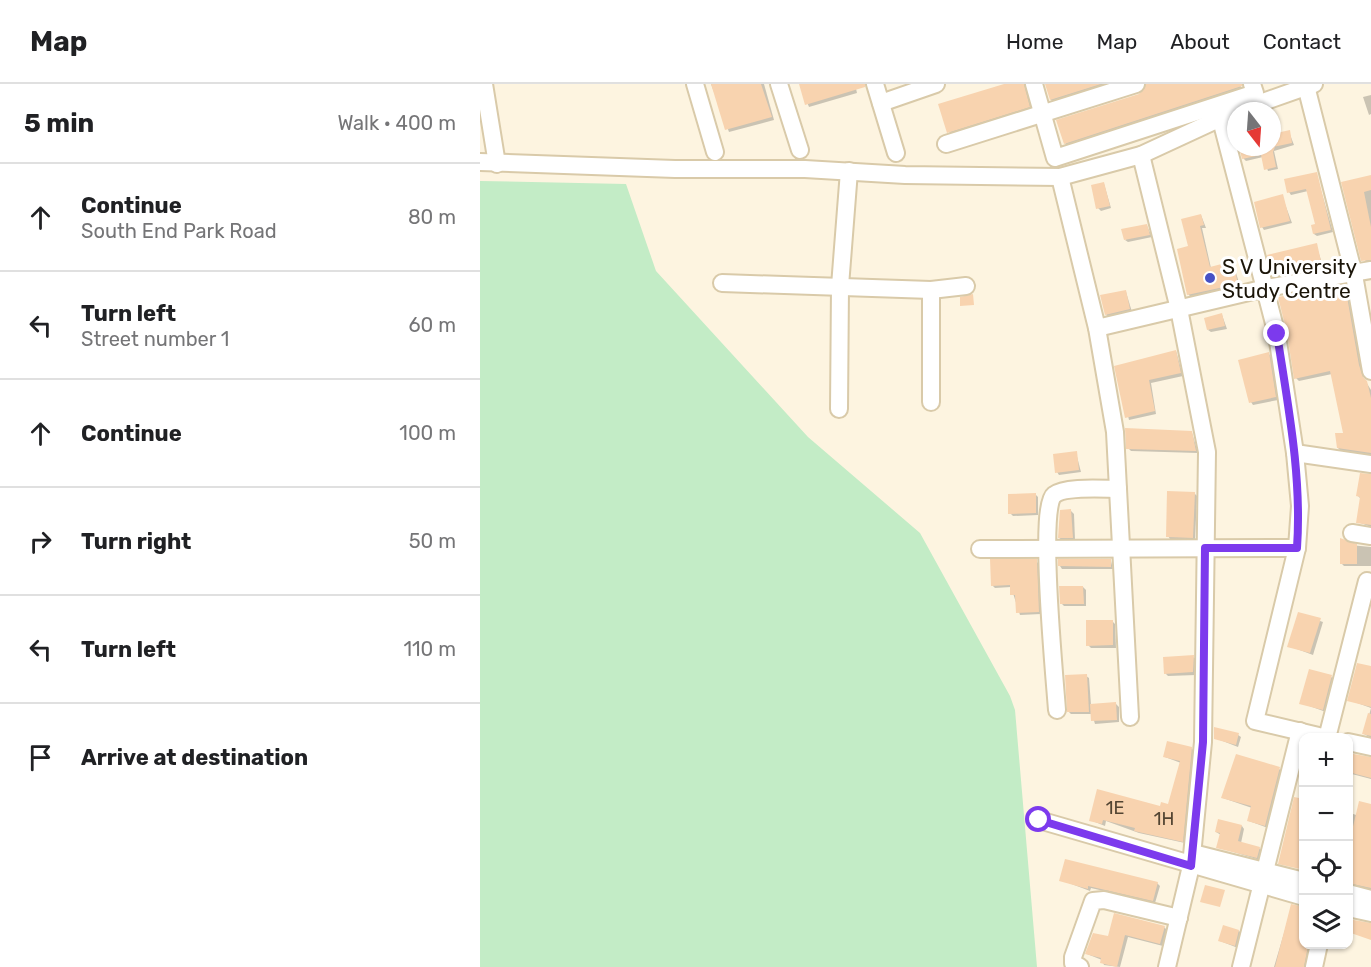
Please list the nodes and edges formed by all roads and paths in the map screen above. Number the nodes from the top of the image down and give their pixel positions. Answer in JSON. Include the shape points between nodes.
{"nodes":[{"id":1,"x":484,"y":84,"type":"edge"},
{"id":2,"x":695,"y":84,"type":"edge"},
{"id":3,"x":779,"y":84,"type":"edge"},
{"id":4,"x":875,"y":84,"type":"edge"},
{"id":5,"x":936,"y":84,"type":"edge"},
{"id":6,"x":1034,"y":84,"type":"edge"},
{"id":7,"x":1136,"y":84,"type":"edge"},
{"id":8,"x":1252,"y":84,"type":"edge"},
{"id":9,"x":1310,"y":85,"type":"edge"},
{"id":10,"x":1262,"y":102,"type":"edge"},
{"id":11,"x":881,"y":103,"type":"junction"},
{"id":12,"x":1043,"y":113,"type":"junction"},
{"id":13,"x":1227,"y":115,"type":"edge"},
{"id":14,"x":946,"y":144,"type":"dead end"},
{"id":15,"x":800,"y":150,"type":"dead end"},
{"id":16,"x":715,"y":152,"type":"dead end"},
{"id":17,"x":896,"y":153,"type":"dead end"},
{"id":18,"x":1141,"y":155,"type":"junction"},
{"id":19,"x":1240,"y":156,"type":"edge"},
{"id":20,"x":488,"y":163,"type":"edge"},
{"id":21,"x":849,"y":171,"type":"junction"},
{"id":22,"x":1060,"y":177,"type":"junction"},
{"id":23,"x":1371,"y":270,"type":"edge"},
{"id":24,"x":1353,"y":275,"type":"junction"},
{"id":25,"x":722,"y":283,"type":"dead end"},
{"id":26,"x":840,"y":286,"type":"junction"},
{"id":27,"x":966,"y":286,"type":"dead end"},
{"id":28,"x":1266,"y":288,"type":"junction"},
{"id":29,"x":931,"y":290,"type":"junction"},
{"id":30,"x":1179,"y":309,"type":"junction"},
{"id":31,"x":1096,"y":327,"type":"junction"},
{"id":32,"x":1371,"y":371,"type":"edge"},
{"id":33,"x":931,"y":402,"type":"dead end"},
{"id":34,"x":839,"y":409,"type":"dead end"},
{"id":35,"x":1295,"y":453,"type":"junction"},
{"id":36,"x":1371,"y":464,"type":"edge"},
{"id":37,"x":1118,"y":489,"type":"junction"},
{"id":38,"x":1352,"y":533,"type":"dead end"},
{"id":39,"x":1371,"y":536,"type":"edge"},
{"id":40,"x":1121,"y":548,"type":"junction"},
{"id":41,"x":1205,"y":548,"type":"junction"},
{"id":42,"x":1297,"y":548,"type":"junction"},
{"id":43,"x":980,"y":549,"type":"dead end"},
{"id":44,"x":1047,"y":549,"type":"junction"},
{"id":45,"x":1367,"y":581,"type":"dead end"},
{"id":46,"x":1057,"y":710,"type":"dead end"},
{"id":47,"x":1130,"y":717,"type":"dead end"},
{"id":48,"x":1300,"y":731,"type":"junction"},
{"id":49,"x":1308,"y":733,"type":"edge"},
{"id":50,"x":1328,"y":733,"type":"edge"},
{"id":51,"x":1353,"y":743,"type":"edge"},
{"id":52,"x":1371,"y":747,"type":"edge"},
{"id":53,"x":1039,"y":820,"type":"dead end"},
{"id":54,"x":1192,"y":859,"type":"junction"},
{"id":55,"x":1264,"y":878,"type":"junction"},
{"id":56,"x":1299,"y":881,"type":"edge"},
{"id":57,"x":1353,"y":894,"type":"edge"},
{"id":58,"x":1300,"y":895,"type":"edge"},
{"id":59,"x":1371,"y":899,"type":"edge"},
{"id":60,"x":1353,"y":909,"type":"edge"},
{"id":61,"x":1371,"y":913,"type":"edge"},
{"id":62,"x":1179,"y":918,"type":"junction"},
{"id":63,"x":1318,"y":949,"type":"edge"},
{"id":64,"x":1080,"y":967,"type":"edge"},
{"id":65,"x":1167,"y":967,"type":"edge"},
{"id":66,"x":1241,"y":967,"type":"edge"},
{"id":67,"x":1314,"y":967,"type":"edge"}],
"edges":[{"from":1,"to":20,"type":"street"},
{"from":2,"to":16,"type":"street"},
{"from":3,"to":15,"type":"street"},
{"from":4,"to":11,"type":"street"},
{"from":5,"to":11,"type":"street"},
{"from":6,"to":12,"type":"street"},
{"from":7,"to":12,"type":"street"},
{"from":8,"to":12,"type":"street","via":[[1255,93],[1055,158]]},
{"from":9,"to":10,"type":"street"},
{"from":9,"to":24,"type":"street"},
{"from":11,"to":17,"type":"street"},
{"from":12,"to":14,"type":"street"},
{"from":13,"to":18,"type":"street"},
{"from":18,"to":22,"type":"street"},
{"from":18,"to":30,"type":"street"},
{"from":19,"to":28,"type":"street"},
{"from":20,"to":21,"type":"street"},
{"from":21,"to":22,"type":"street"},
{"from":21,"to":26,"type":"street"},
{"from":22,"to":31,"type":"street"},
{"from":23,"to":24,"type":"street"},
{"from":24,"to":28,"type":"street"},
{"from":24,"to":32,"type":"street"},
{"from":25,"to":26,"type":"street"},
{"from":26,"to":29,"type":"street"},
{"from":26,"to":34,"type":"street"},
{"from":27,"to":29,"type":"street"},
{"from":28,"to":30,"type":"street"},
{"from":28,"to":35,"type":"street"},
{"from":29,"to":33,"type":"street"},
{"from":30,"to":31,"type":"street"},
{"from":30,"to":41,"type":"street","via":[[1207,452]]},
{"from":31,"to":37,"type":"street","via":[[1115,432]]},
{"from":35,"to":36,"type":"street"},
{"from":35,"to":42,"type":"street","via":[[1300,506]]},
{"from":37,"to":40,"type":"street"},
{"from":37,"to":44,"type":"street","via":[[1064,490],[1053,495],[1048,504]]},
{"from":38,"to":39,"type":"street"},
{"from":40,"to":41,"type":"street"},
{"from":40,"to":44,"type":"street"},
{"from":40,"to":47,"type":"street"},
{"from":41,"to":42,"type":"street"},
{"from":41,"to":54,"type":"street","via":[[1203,742]]},
{"from":42,"to":48,"type":"street","via":[[1255,721]]},
{"from":43,"to":44,"type":"street"},
{"from":44,"to":46,"type":"street"},
{"from":45,"to":50,"type":"street"},
{"from":48,"to":49,"type":"street"},
{"from":48,"to":55,"type":"street"},
{"from":51,"to":52,"type":"street"},
{"from":53,"to":54,"type":"street"},
{"from":54,"to":55,"type":"street"},
{"from":54,"to":62,"type":"street"},
{"from":55,"to":56,"type":"street"},
{"from":55,"to":58,"type":"street"},
{"from":55,"to":66,"type":"street"},
{"from":57,"to":59,"type":"street"},
{"from":60,"to":61,"type":"street"},
{"from":62,"to":64,"type":"street","via":[[1104,900],[1093,901],[1073,957],[1073,963]]},
{"from":62,"to":65,"type":"street"},
{"from":63,"to":67,"type":"street"}]}
